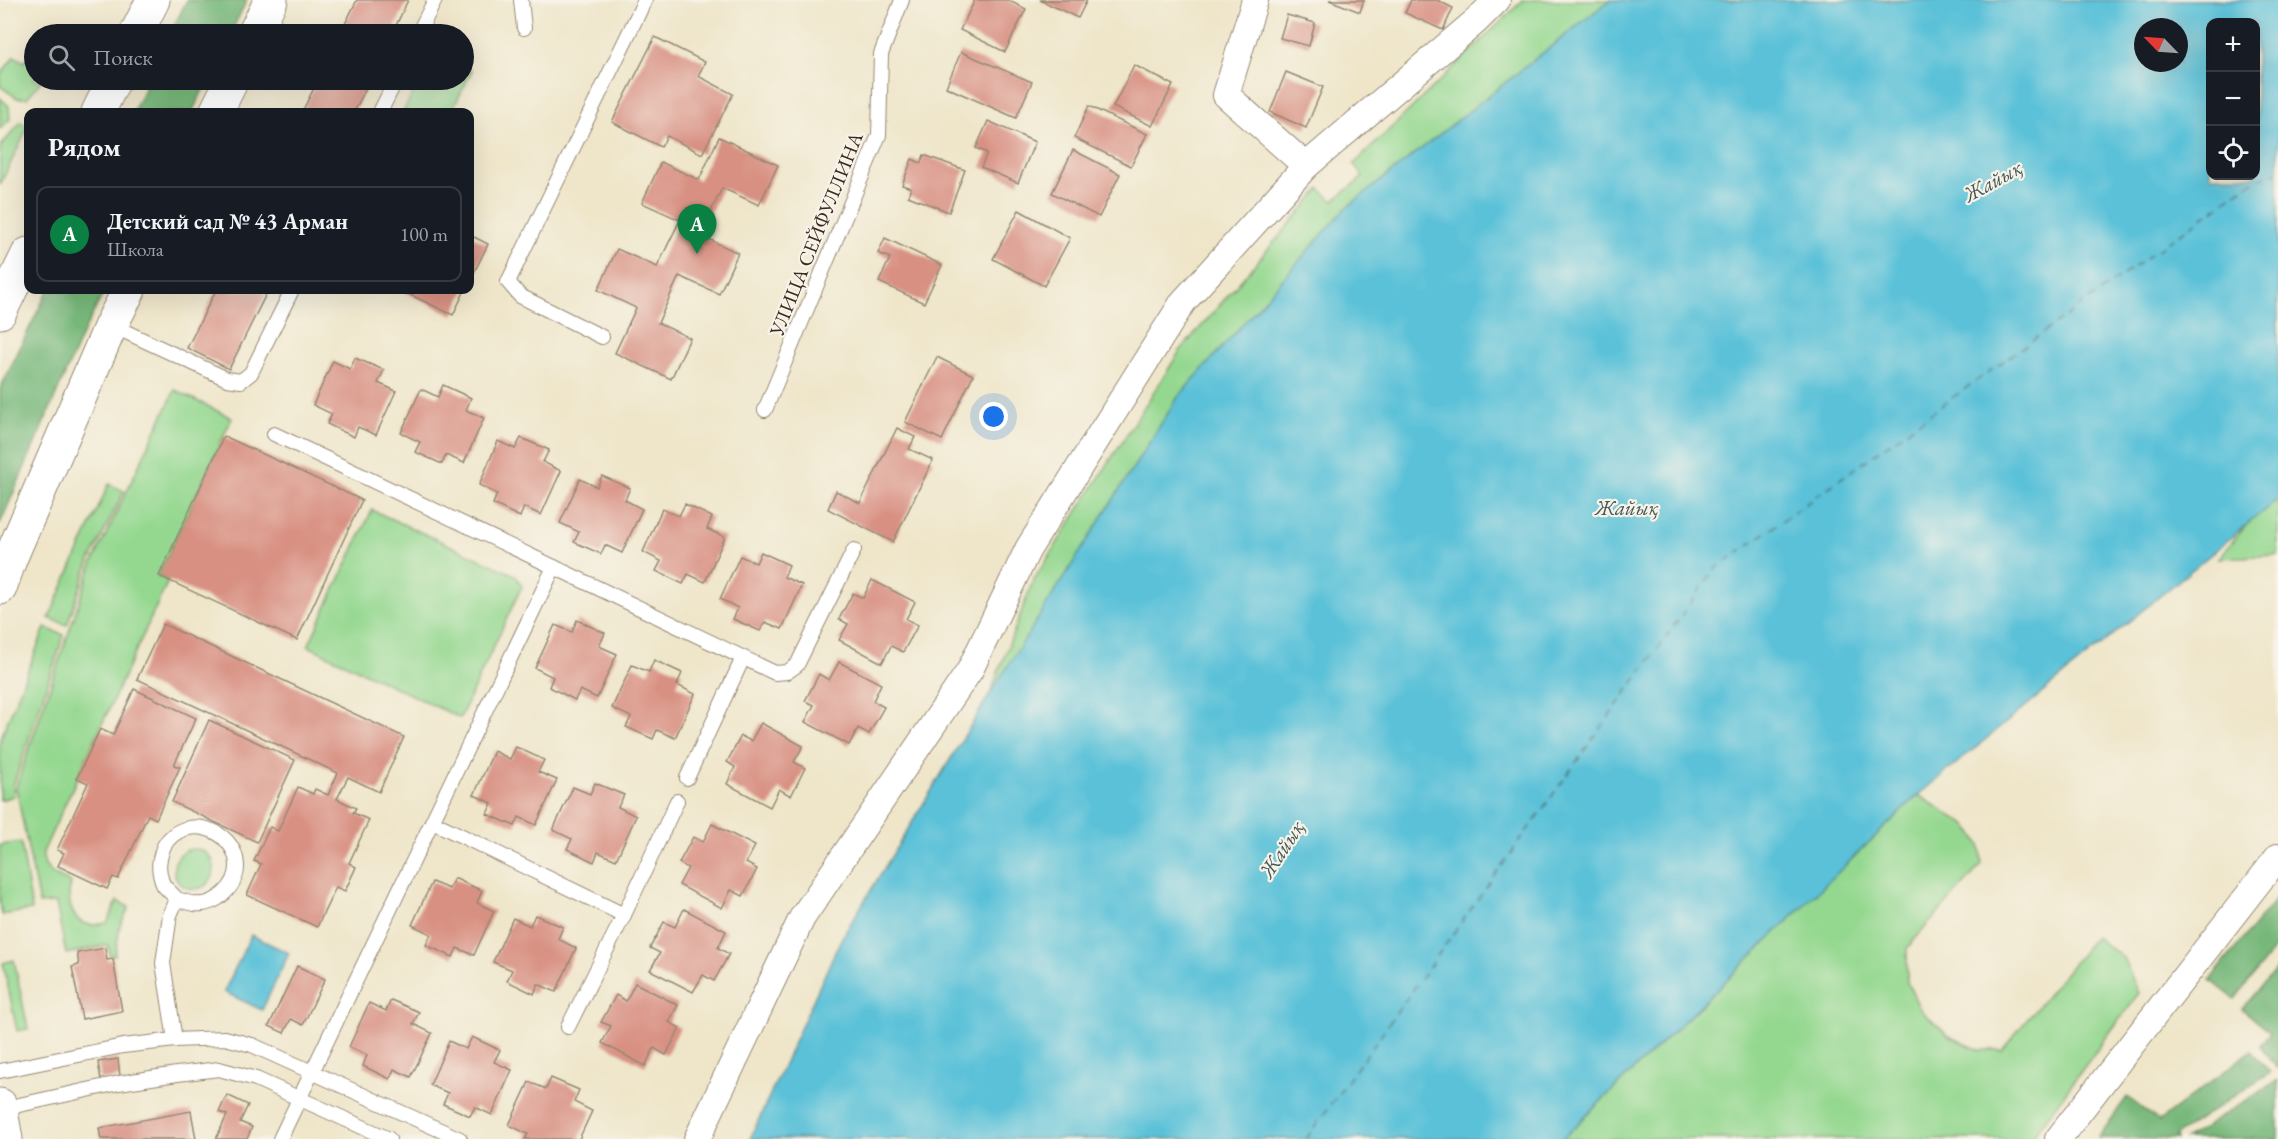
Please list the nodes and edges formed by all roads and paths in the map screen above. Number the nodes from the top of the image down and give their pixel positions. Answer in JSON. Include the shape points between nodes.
{"nodes":[{"id":1,"x":153,"y":0,"type":"edge"},
{"id":2,"x":271,"y":0,"type":"edge"},
{"id":3,"x":435,"y":0,"type":"edge"},
{"id":4,"x":521,"y":0,"type":"edge"},
{"id":5,"x":645,"y":0,"type":"edge"},
{"id":6,"x":902,"y":0,"type":"edge"},
{"id":7,"x":1255,"y":0,"type":"edge"},
{"id":8,"x":1497,"y":0,"type":"edge"},
{"id":9,"x":141,"y":24,"type":"edge"},
{"id":10,"x":259,"y":24,"type":"edge"},
{"id":11,"x":423,"y":24,"type":"edge"},
{"id":12,"x":524,"y":28,"type":"dead end"},
{"id":13,"x":109,"y":90,"type":"edge"},
{"id":14,"x":227,"y":90,"type":"edge"},
{"id":15,"x":391,"y":90,"type":"edge"},
{"id":16,"x":100,"y":108,"type":"edge"},
{"id":17,"x":218,"y":108,"type":"edge"},
{"id":18,"x":382,"y":108,"type":"edge"},
{"id":19,"x":1306,"y":166,"type":"junction"},
{"id":20,"x":24,"y":262,"type":"edge"},
{"id":21,"x":127,"y":294,"type":"edge"},
{"id":22,"x":290,"y":294,"type":"edge"},
{"id":23,"x":0,"y":312,"type":"edge"},
{"id":24,"x":111,"y":324,"type":"junction"},
{"id":25,"x":602,"y":337,"type":"dead end"},
{"id":26,"x":765,"y":410,"type":"dead end"},
{"id":27,"x":274,"y":434,"type":"dead end"},
{"id":28,"x":854,"y":550,"type":"dead end"},
{"id":29,"x":554,"y":567,"type":"junction"},
{"id":30,"x":0,"y":588,"type":"edge"},
{"id":31,"x":743,"y":658,"type":"junction"},
{"id":32,"x":687,"y":778,"type":"dead end"},
{"id":33,"x":677,"y":801,"type":"dead end"},
{"id":34,"x":432,"y":822,"type":"junction"},
{"id":35,"x":2278,"y":857,"type":"edge"},
{"id":36,"x":177,"y":899,"type":"junction"},
{"id":37,"x":624,"y":915,"type":"junction"},
{"id":38,"x":568,"y":1027,"type":"dead end"},
{"id":39,"x":175,"y":1040,"type":"junction"},
{"id":40,"x":0,"y":1071,"type":"edge"},
{"id":41,"x":311,"y":1073,"type":"junction"},
{"id":42,"x":299,"y":1100,"type":"junction"},
{"id":43,"x":0,"y":1107,"type":"edge"},
{"id":44,"x":6,"y":1139,"type":"edge"},
{"id":45,"x":280,"y":1139,"type":"edge"},
{"id":46,"x":389,"y":1139,"type":"edge"},
{"id":47,"x":460,"y":1139,"type":"edge"},
{"id":48,"x":697,"y":1139,"type":"edge"},
{"id":49,"x":2058,"y":1139,"type":"edge"}],
"edges":[{"from":1,"to":9,"type":"main road"},
{"from":2,"to":10,"type":"main road"},
{"from":3,"to":11,"type":"lane"},
{"from":4,"to":12,"type":"lane"},
{"from":5,"to":25,"type":"lane","via":[[508,282],[520,296]]},
{"from":6,"to":26,"type":"lane","name":"УЛИЦА СЕЙФУЛЛИНА","via":[[882,54],[879,135]]},
{"from":7,"to":19,"type":"street","via":[[1226,95]]},
{"from":8,"to":19,"type":"street"},
{"from":13,"to":16,"type":"main road"},
{"from":14,"to":17,"type":"main road"},
{"from":15,"to":18,"type":"lane"},
{"from":19,"to":48,"type":"street","via":[[1183,302],[1028,549],[970,670],[802,918]]},
{"from":20,"to":23,"type":"main road"},
{"from":21,"to":24,"type":"main road"},
{"from":22,"to":24,"type":"lane","via":[[251,374],[241,381],[227,379]]},
{"from":24,"to":30,"type":"main road"},
{"from":27,"to":29,"type":"lane"},
{"from":28,"to":31,"type":"lane","via":[[797,664],[787,672],[775,673]]},
{"from":29,"to":31,"type":"lane"},
{"from":29,"to":34,"type":"lane"},
{"from":31,"to":32,"type":"lane"},
{"from":33,"to":37,"type":"lane"},
{"from":34,"to":37,"type":"lane"},
{"from":34,"to":41,"type":"lane"},
{"from":35,"to":49,"type":"street"},
{"from":36,"to":36,"type":"lane","via":[[196,905],[207,903],[231,886],[237,867],[232,847],[219,832],[199,826],[179,831],[164,845],[159,864],[163,884]]},
{"from":36,"to":39,"type":"lane","via":[[170,915],[163,963]]},
{"from":37,"to":38,"type":"lane"},
{"from":39,"to":40,"type":"lane","via":[[123,1046]]},
{"from":39,"to":41,"type":"lane","via":[[225,1038],[252,1045]]},
{"from":41,"to":42,"type":"lane"},
{"from":41,"to":47,"type":"lane"},
{"from":42,"to":43,"type":"lane","via":[[256,1079],[219,1069],[119,1083]]},
{"from":42,"to":45,"type":"lane"},
{"from":42,"to":46,"type":"lane"},
{"from":43,"to":44,"type":"main road"}]}
